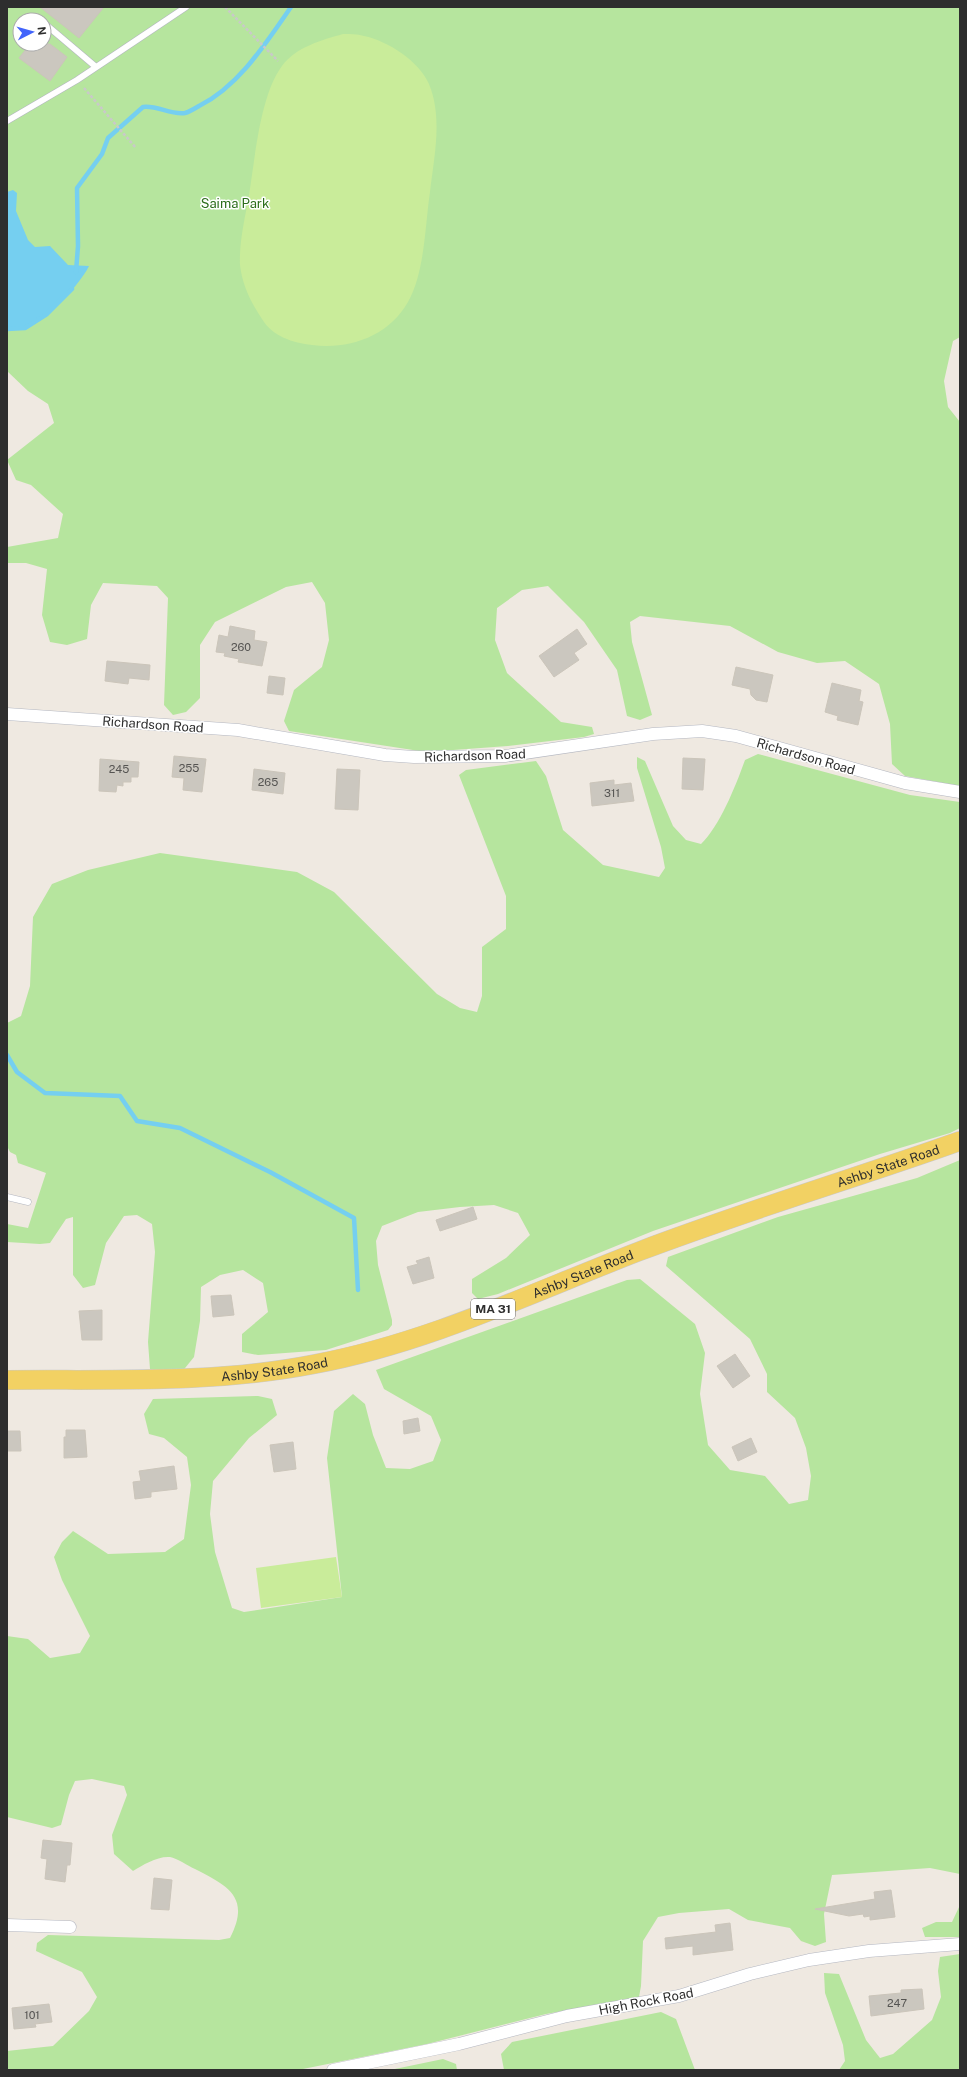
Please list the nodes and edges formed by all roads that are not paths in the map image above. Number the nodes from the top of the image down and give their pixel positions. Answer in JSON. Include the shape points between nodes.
{"nodes":[{"id":1,"x":186,"y":7,"type":"edge"},
{"id":2,"x":52,"y":30,"type":"edge"},
{"id":3,"x":96,"y":67,"type":"junction"},
{"id":4,"x":7,"y":121,"type":"edge"},
{"id":5,"x":7,"y":714,"type":"edge"},
{"id":6,"x":960,"y":792,"type":"edge"},
{"id":7,"x":960,"y":1141,"type":"edge"},
{"id":8,"x":7,"y":1197,"type":"edge"},
{"id":9,"x":28,"y":1202,"type":"dead end"},
{"id":10,"x":7,"y":1380,"type":"edge"},
{"id":11,"x":7,"y":1925,"type":"edge"},
{"id":12,"x":70,"y":1927,"type":"dead end"},
{"id":13,"x":960,"y":1944,"type":"edge"},
{"id":14,"x":332,"y":2070,"type":"edge"}],
"edges":[{"from":1,"to":3,"type":"lane"},
{"from":2,"to":3,"type":"lane"},
{"from":3,"to":4,"type":"lane"},
{"from":5,"to":6,"type":"street","name":"Richardson Road","via":[[238,730],[385,755],[414,757],[505,756],[653,734],[702,731],[736,736],[897,781]]},
{"from":7,"to":10,"type":"main road","name":"Ashby State Road","number":"MA 31","via":[[784,1199],[452,1325],[348,1357],[291,1369],[232,1375]]},
{"from":8,"to":9,"type":"lane"},
{"from":11,"to":12,"type":"street"},
{"from":13,"to":14,"type":"street","name":"High Rock Road","via":[[868,1951],[809,1960],[750,1974],[667,1999],[567,2016],[460,2044]]}]}
